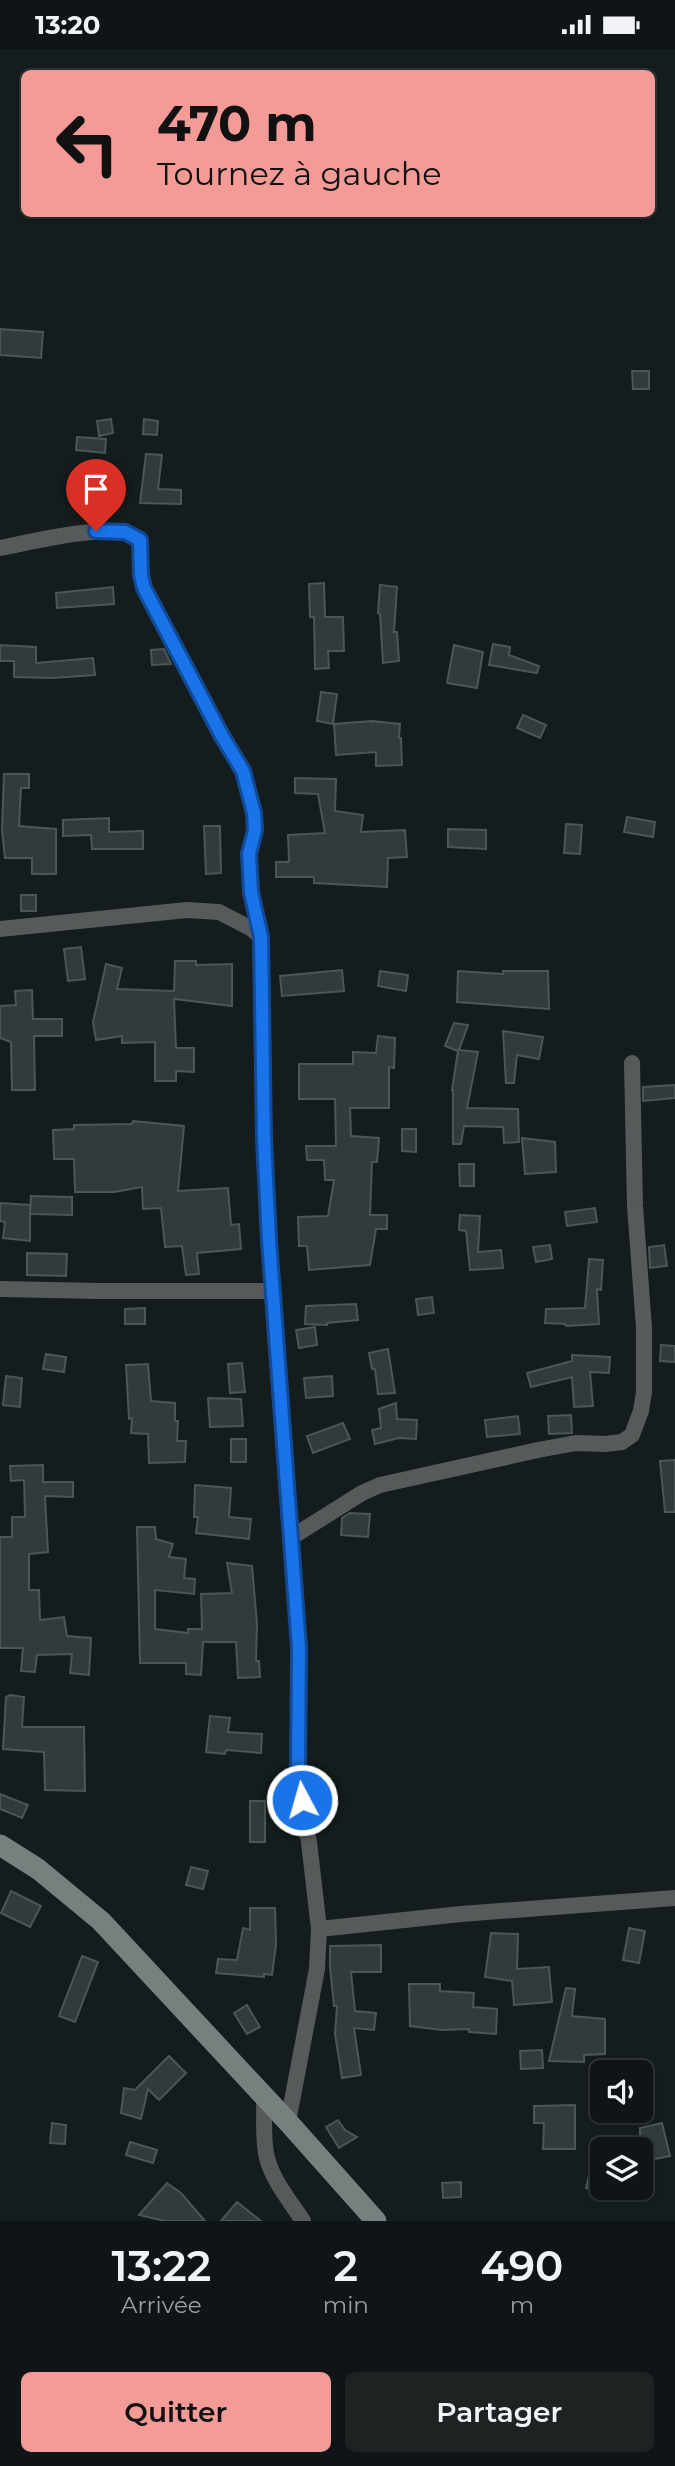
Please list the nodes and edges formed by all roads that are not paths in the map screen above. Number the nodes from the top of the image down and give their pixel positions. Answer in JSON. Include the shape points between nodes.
{"nodes":[{"id":1,"x":0,"y":548,"type":"edge"},
{"id":2,"x":0,"y":929,"type":"edge"},
{"id":3,"x":261,"y":937,"type":"junction"},
{"id":4,"x":632,"y":1063,"type":"dead end"},
{"id":5,"x":0,"y":1289,"type":"edge"},
{"id":6,"x":272,"y":1291,"type":"junction"},
{"id":7,"x":292,"y":1537,"type":"junction"},
{"id":8,"x":0,"y":1845,"type":"edge"},
{"id":9,"x":675,"y":1898,"type":"edge"},
{"id":10,"x":319,"y":1929,"type":"junction"},
{"id":11,"x":264,"y":2096,"type":"junction"},
{"id":12,"x":288,"y":2122,"type":"junction"},
{"id":13,"x":303,"y":2221,"type":"edge"},
{"id":14,"x":376,"y":2221,"type":"edge"}],
"edges":[{"from":1,"to":3,"type":"street","via":[[96,531],[125,532],[140,540],[144,588],[243,771],[252,800],[251,892]]},
{"from":2,"to":3,"type":"street","via":[[187,910],[219,912]]},
{"from":3,"to":6,"type":"street"},
{"from":4,"to":7,"type":"street","via":[[644,1392],[632,1435],[622,1442],[576,1443],[380,1485]]},
{"from":5,"to":6,"type":"street"},
{"from":6,"to":7,"type":"street"},
{"from":7,"to":10,"type":"street","via":[[299,1648],[298,1778]]},
{"from":8,"to":11,"type":"street","via":[[38,1869],[101,1921]]},
{"from":9,"to":10,"type":"street"},
{"from":10,"to":12,"type":"street","via":[[317,1969]]},
{"from":11,"to":12,"type":"street"},
{"from":11,"to":13,"type":"street","via":[[267,2160]]},
{"from":12,"to":14,"type":"street"}]}
